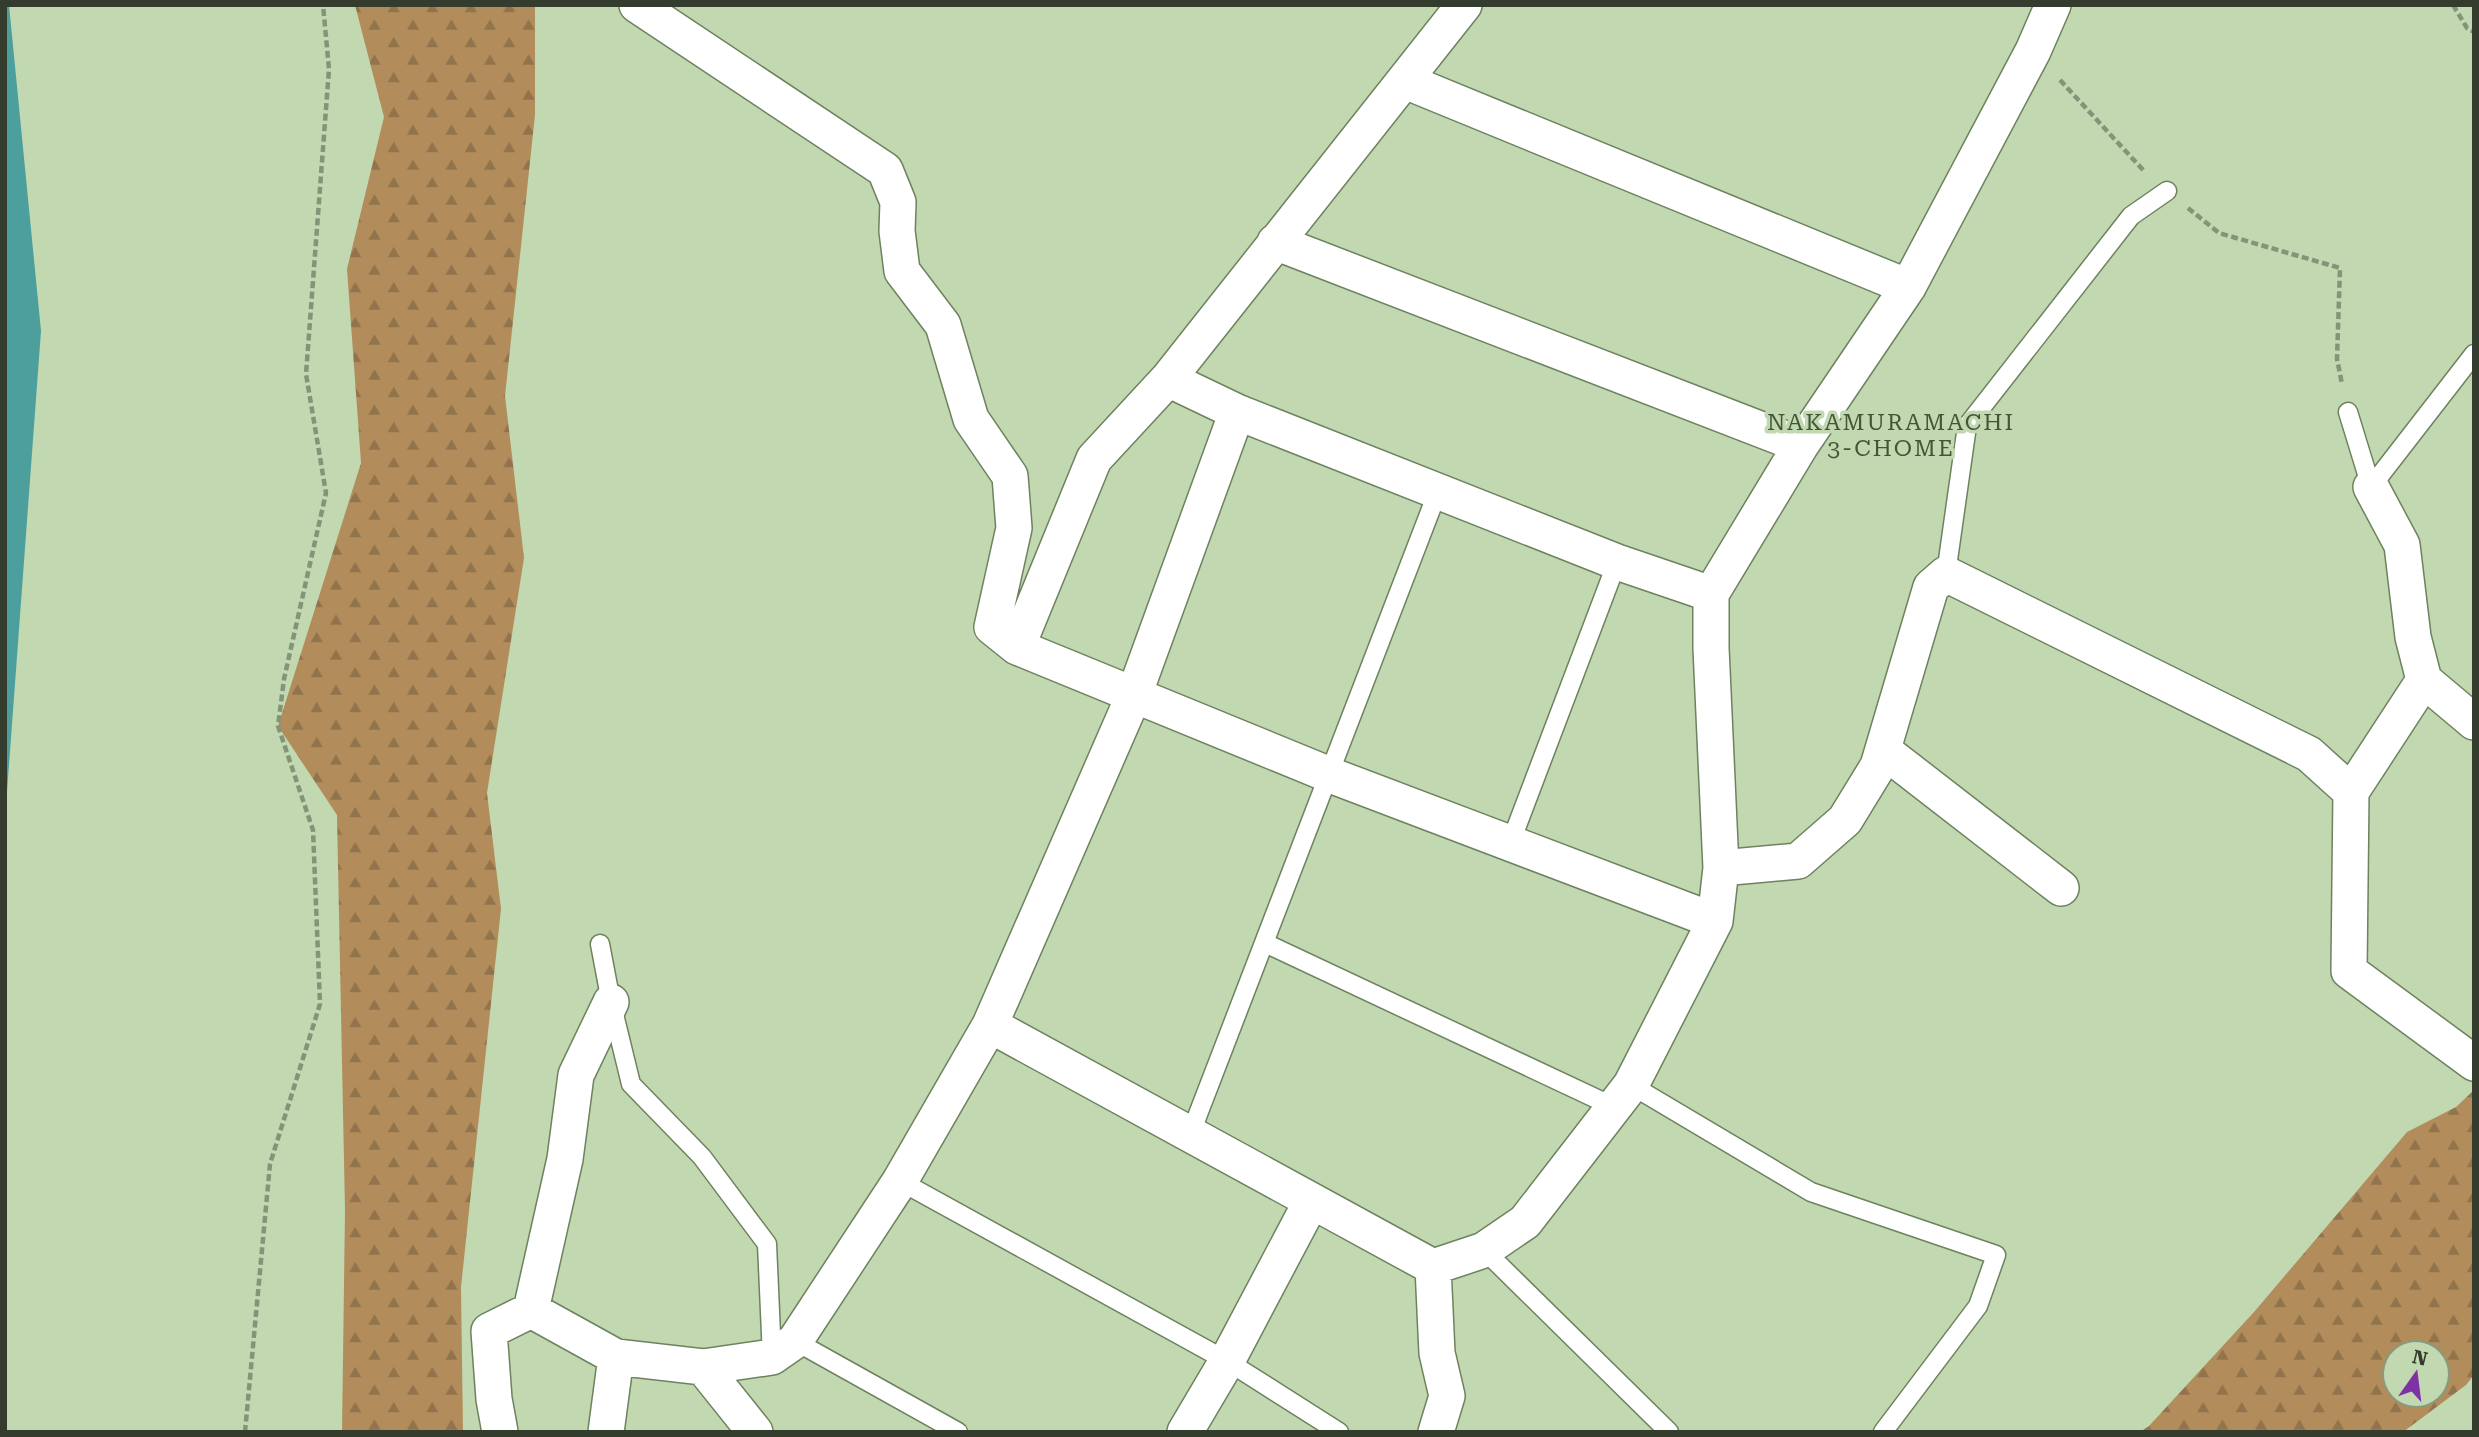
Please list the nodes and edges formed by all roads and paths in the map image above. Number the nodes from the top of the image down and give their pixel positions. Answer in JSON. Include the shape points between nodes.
{"nodes":[{"id":1,"x":323,"y":5,"type":"edge"},
{"id":2,"x":637,"y":5,"type":"edge"},
{"id":3,"x":1464,"y":5,"type":"edge"},
{"id":4,"x":2053,"y":5,"type":"edge"},
{"id":5,"x":2453,"y":5,"type":"edge"},
{"id":6,"x":2474,"y":32,"type":"edge"},
{"id":7,"x":2033,"y":51,"type":"junction"},
{"id":8,"x":1405,"y":81,"type":"junction"},
{"id":9,"x":2167,"y":191,"type":"junction"},
{"id":10,"x":1275,"y":242,"type":"junction"},
{"id":11,"x":1908,"y":286,"type":"junction"},
{"id":12,"x":2474,"y":354,"type":"edge"},
{"id":13,"x":1168,"y":379,"type":"junction"},
{"id":14,"x":1237,"y":412,"type":"junction"},
{"id":15,"x":2348,"y":412,"type":"joint"},
{"id":16,"x":1801,"y":445,"type":"junction"},
{"id":17,"x":2371,"y":487,"type":"junction"},
{"id":18,"x":1438,"y":491,"type":"junction"},
{"id":19,"x":1618,"y":562,"type":"junction"},
{"id":20,"x":1946,"y":574,"type":"junction"},
{"id":21,"x":1711,"y":594,"type":"junction"},
{"id":22,"x":1017,"y":648,"type":"junction"},
{"id":23,"x":2424,"y":680,"type":"junction"},
{"id":24,"x":1134,"y":695,"type":"junction"},
{"id":25,"x":2474,"y":722,"type":"edge"},
{"id":26,"x":1882,"y":750,"type":"junction"},
{"id":27,"x":1330,"y":775,"type":"junction"},
{"id":28,"x":2351,"y":792,"type":"junction"},
{"id":29,"x":1510,"y":844,"type":"junction"},
{"id":30,"x":1721,"y":867,"type":"junction"},
{"id":31,"x":2061,"y":888,"type":"dead end"},
{"id":32,"x":1715,"y":921,"type":"junction"},
{"id":33,"x":1265,"y":943,"type":"junction"},
{"id":34,"x":600,"y":944,"type":"dead end"},
{"id":35,"x":611,"y":1002,"type":"junction"},
{"id":36,"x":990,"y":1025,"type":"junction"},
{"id":37,"x":2474,"y":1063,"type":"edge"},
{"id":38,"x":1623,"y":1096,"type":"junction"},
{"id":39,"x":1190,"y":1135,"type":"junction"},
{"id":40,"x":900,"y":1181,"type":"junction"},
{"id":41,"x":1311,"y":1202,"type":"junction"},
{"id":42,"x":1484,"y":1250,"type":"junction"},
{"id":43,"x":1433,"y":1267,"type":"junction"},
{"id":44,"x":531,"y":1310,"type":"junction"},
{"id":45,"x":784,"y":1349,"type":"junction"},
{"id":46,"x":616,"y":1357,"type":"junction"},
{"id":47,"x":1227,"y":1361,"type":"junction"},
{"id":48,"x":703,"y":1367,"type":"junction"},
{"id":49,"x":245,"y":1432,"type":"edge"},
{"id":50,"x":500,"y":1432,"type":"edge"},
{"id":51,"x":606,"y":1432,"type":"edge"},
{"id":52,"x":755,"y":1432,"type":"edge"},
{"id":53,"x":958,"y":1432,"type":"edge"},
{"id":54,"x":1185,"y":1432,"type":"edge"},
{"id":55,"x":1339,"y":1432,"type":"edge"},
{"id":56,"x":1436,"y":1432,"type":"edge"},
{"id":57,"x":1669,"y":1432,"type":"edge"},
{"id":58,"x":1883,"y":1432,"type":"edge"}],
"edges":[{"from":1,"to":49,"type":"path","via":[[329,69],[306,374],[326,493],[284,679],[278,726],[313,830],[320,1004],[270,1164]]},
{"from":2,"to":22,"type":"street","via":[[885,170],[898,202],[902,271],[943,325],[971,419],[1010,476],[1014,528],[992,627]]},
{"from":3,"to":8,"type":"street"},
{"from":4,"to":7,"type":"street"},
{"from":5,"to":6,"type":"path"},
{"from":7,"to":9,"type":"path"},
{"from":7,"to":11,"type":"street"},
{"from":8,"to":10,"type":"street"},
{"from":8,"to":11,"type":"street"},
{"from":9,"to":15,"type":"path","via":[[2219,233],[2340,268],[2337,359]]},
{"from":9,"to":20,"type":"lane","via":[[2131,216],[1967,426]]},
{"from":10,"to":13,"type":"street"},
{"from":10,"to":16,"type":"street"},
{"from":11,"to":16,"type":"street"},
{"from":12,"to":17,"type":"lane"},
{"from":13,"to":14,"type":"street"},
{"from":13,"to":22,"type":"street","via":[[1094,459]]},
{"from":14,"to":18,"type":"street"},
{"from":14,"to":24,"type":"street"},
{"from":15,"to":17,"type":"lane"},
{"from":16,"to":21,"type":"street"},
{"from":17,"to":23,"type":"street","via":[[2402,545],[2413,637]]},
{"from":18,"to":19,"type":"street"},
{"from":18,"to":27,"type":"lane"},
{"from":19,"to":21,"type":"street"},
{"from":19,"to":29,"type":"lane"},
{"from":20,"to":26,"type":"street","via":[[1931,587]]},
{"from":20,"to":28,"type":"street","via":[[2309,754]]},
{"from":21,"to":30,"type":"street"},
{"from":22,"to":24,"type":"street"},
{"from":23,"to":25,"type":"street"},
{"from":23,"to":28,"type":"street"},
{"from":24,"to":27,"type":"street"},
{"from":24,"to":36,"type":"street"},
{"from":26,"to":30,"type":"street","via":[[1878,766],[1845,820],[1798,861]]},
{"from":26,"to":31,"type":"street"},
{"from":27,"to":29,"type":"street"},
{"from":27,"to":33,"type":"lane"},
{"from":28,"to":37,"type":"street","via":[[2349,971]]},
{"from":29,"to":32,"type":"street"},
{"from":30,"to":32,"type":"street"},
{"from":32,"to":38,"type":"street"},
{"from":33,"to":38,"type":"lane"},
{"from":33,"to":39,"type":"lane"},
{"from":34,"to":35,"type":"lane"},
{"from":35,"to":44,"type":"street","via":[[576,1075],[565,1159]]},
{"from":35,"to":45,"type":"lane","via":[[631,1084],[702,1157],[767,1244]]},
{"from":36,"to":39,"type":"street"},
{"from":36,"to":40,"type":"street"},
{"from":38,"to":42,"type":"street","via":[[1525,1222]]},
{"from":38,"to":58,"type":"lane","via":[[1811,1192],[1996,1255],[1978,1306]]},
{"from":39,"to":41,"type":"street"},
{"from":40,"to":45,"type":"street"},
{"from":40,"to":47,"type":"lane"},
{"from":41,"to":43,"type":"street"},
{"from":41,"to":47,"type":"street"},
{"from":42,"to":43,"type":"street"},
{"from":42,"to":57,"type":"lane"},
{"from":43,"to":56,"type":"street","via":[[1437,1353],[1447,1396]]},
{"from":44,"to":46,"type":"street"},
{"from":44,"to":50,"type":"street","via":[[489,1331]]},
{"from":45,"to":48,"type":"street"},
{"from":45,"to":53,"type":"lane"},
{"from":46,"to":48,"type":"street"},
{"from":46,"to":51,"type":"street"},
{"from":47,"to":54,"type":"street"},
{"from":47,"to":55,"type":"lane"},
{"from":48,"to":52,"type":"street"}]}
